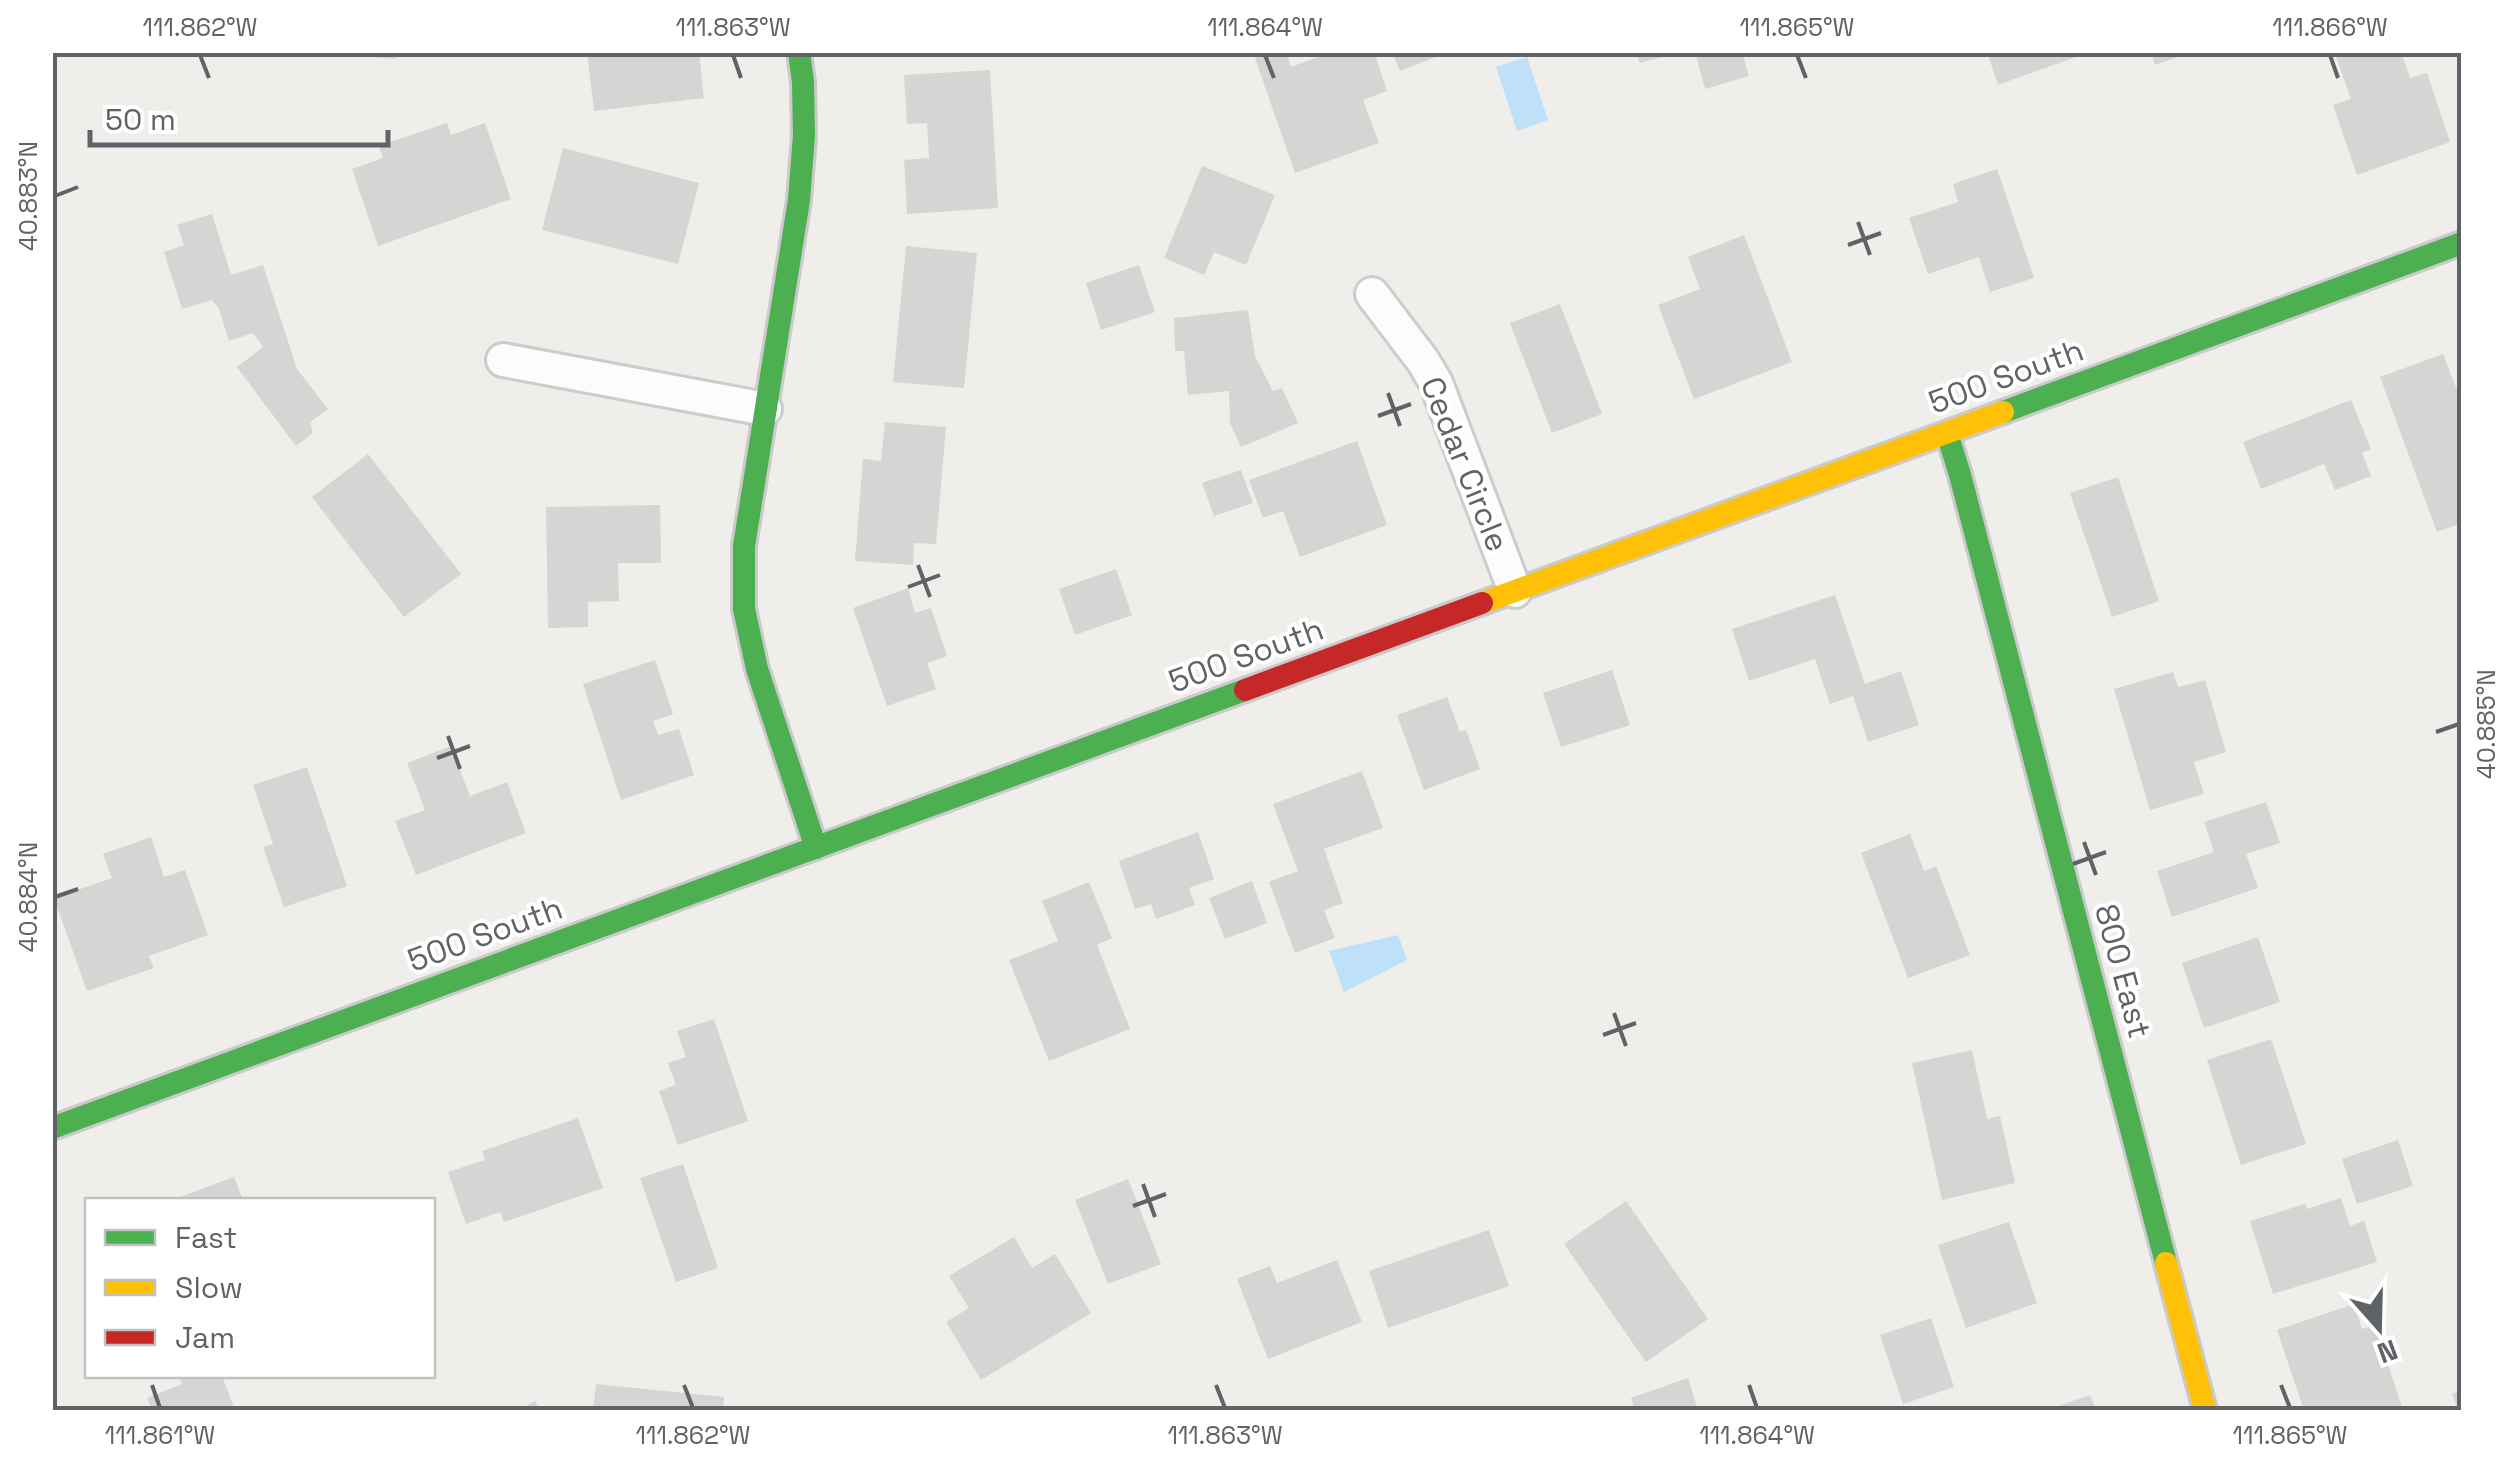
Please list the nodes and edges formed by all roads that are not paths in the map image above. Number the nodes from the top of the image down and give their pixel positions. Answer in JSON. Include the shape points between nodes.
{"nodes":[{"id":1,"x":799,"y":52,"type":"edge"},
{"id":2,"x":2462,"y":243,"type":"edge"},
{"id":3,"x":1372,"y":294,"type":"dead end"},
{"id":4,"x":503,"y":360,"type":"dead end"},
{"id":5,"x":765,"y":409,"type":"junction"},
{"id":6,"x":1946,"y":432,"type":"junction"},
{"id":7,"x":1515,"y":591,"type":"junction"},
{"id":8,"x":816,"y":848,"type":"junction"},
{"id":9,"x":52,"y":1128,"type":"edge"},
{"id":10,"x":2205,"y":1410,"type":"edge"}],
"edges":[{"from":1,"to":5,"type":"street","via":[[800,200]]},
{"from":2,"to":6,"type":"street","name":"500 South"},
{"from":3,"to":7,"type":"street","name":"Cedar Circle","via":[[1436,382]]},
{"from":4,"to":5,"type":"street"},
{"from":5,"to":8,"type":"street","via":[[744,546],[744,608],[756,669]]},
{"from":6,"to":7,"type":"street","name":"500 South"},
{"from":6,"to":10,"type":"street","name":"800 East"},
{"from":7,"to":8,"type":"street","name":"500 South"},
{"from":8,"to":9,"type":"street","name":"500 South"}]}
